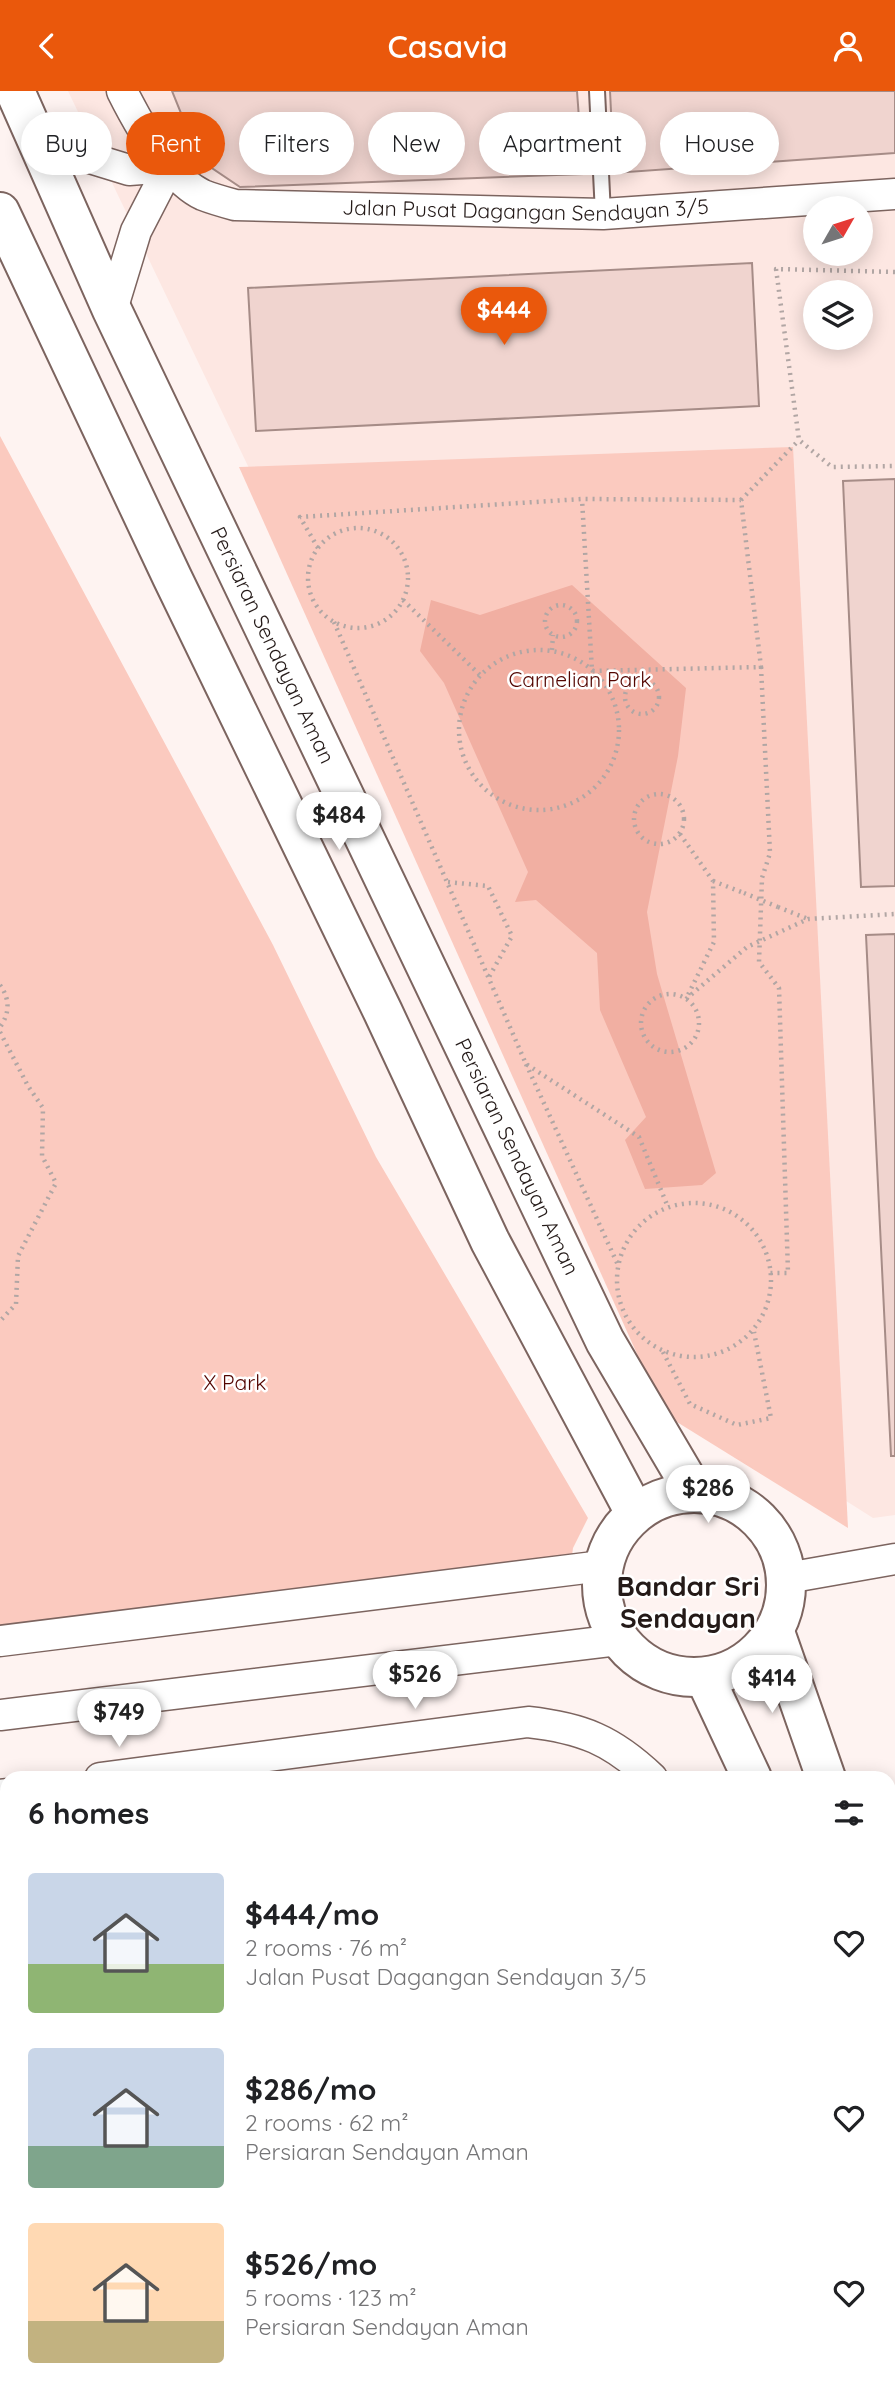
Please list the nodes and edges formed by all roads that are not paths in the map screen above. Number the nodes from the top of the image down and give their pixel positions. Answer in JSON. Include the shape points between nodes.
{"nodes":[{"id":1,"x":15,"y":91,"type":"edge"},
{"id":2,"x":122,"y":91,"type":"edge"},
{"id":3,"x":597,"y":91,"type":"edge"},
{"id":4,"x":24,"y":112,"type":"edge"},
{"id":5,"x":132,"y":112,"type":"edge"},
{"id":6,"x":51,"y":175,"type":"edge"},
{"id":7,"x":165,"y":175,"type":"edge"},
{"id":8,"x":178,"y":175,"type":"edge"},
{"id":9,"x":895,"y":194,"type":"edge"},
{"id":10,"x":0,"y":212,"type":"edge"},
{"id":11,"x":603,"y":214,"type":"junction"},
{"id":12,"x":112,"y":310,"type":"junction"},
{"id":13,"x":694,"y":1492,"type":"junction"},
{"id":14,"x":635,"y":1513,"type":"junction"},
{"id":15,"x":895,"y":1559,"type":"edge"},
{"id":16,"x":602,"y":1566,"type":"junction"},
{"id":17,"x":786,"y":1578,"type":"junction"},
{"id":18,"x":775,"y":1632,"type":"junction"},
{"id":19,"x":618,"y":1640,"type":"junction"},
{"id":20,"x":0,"y":1641,"type":"edge"},
{"id":21,"x":705,"y":1678,"type":"junction"},
{"id":22,"x":0,"y":1715,"type":"edge"},
{"id":23,"x":170,"y":1771,"type":"edge"},
{"id":24,"x":645,"y":1771,"type":"edge"},
{"id":25,"x":749,"y":1771,"type":"edge"},
{"id":26,"x":823,"y":1771,"type":"edge"}],
"edges":[{"from":1,"to":4,"type":"street","name":"Persiaran Sendayan Aman"},
{"from":2,"to":5,"type":"street","name":"Jalan Pusat Dagangan Sendayan 3/5"},
{"from":3,"to":11,"type":"lane"},
{"from":6,"to":12,"type":"street","name":"Persiaran Sendayan Aman"},
{"from":7,"to":12,"type":"street","via":[[136,231]]},
{"from":8,"to":11,"type":"street","name":"Jalan Pusat Dagangan Sendayan 3/5","via":[[201,194],[235,205]]},
{"from":9,"to":11,"type":"street","name":"Jalan Pusat Dagangan Sendayan 3/5"},
{"from":10,"to":14,"type":"street","via":[[490,1241]]},
{"from":12,"to":13,"type":"street","name":"Persiaran Sendayan Aman","via":[[604,1341]]},
{"from":13,"to":14,"type":"street","via":[[663,1497]]},
{"from":13,"to":17,"type":"street","via":[[722,1497],[746,1509],[766,1528],[780,1552]]},
{"from":14,"to":16,"type":"street","via":[[620,1528]]},
{"from":15,"to":17,"type":"street"},
{"from":16,"to":19,"type":"street","via":[[606,1617]]},
{"from":16,"to":20,"type":"street"},
{"from":17,"to":18,"type":"street","via":[[785,1606]]},
{"from":18,"to":21,"type":"street","via":[[757,1654],[733,1670]]},
{"from":18,"to":26,"type":"street"},
{"from":19,"to":21,"type":"street","via":[[642,1663],[672,1676]]},
{"from":19,"to":22,"type":"street"},
{"from":21,"to":25,"type":"street"},
{"from":23,"to":24,"type":"street","via":[[528,1722],[594,1736]]}]}
